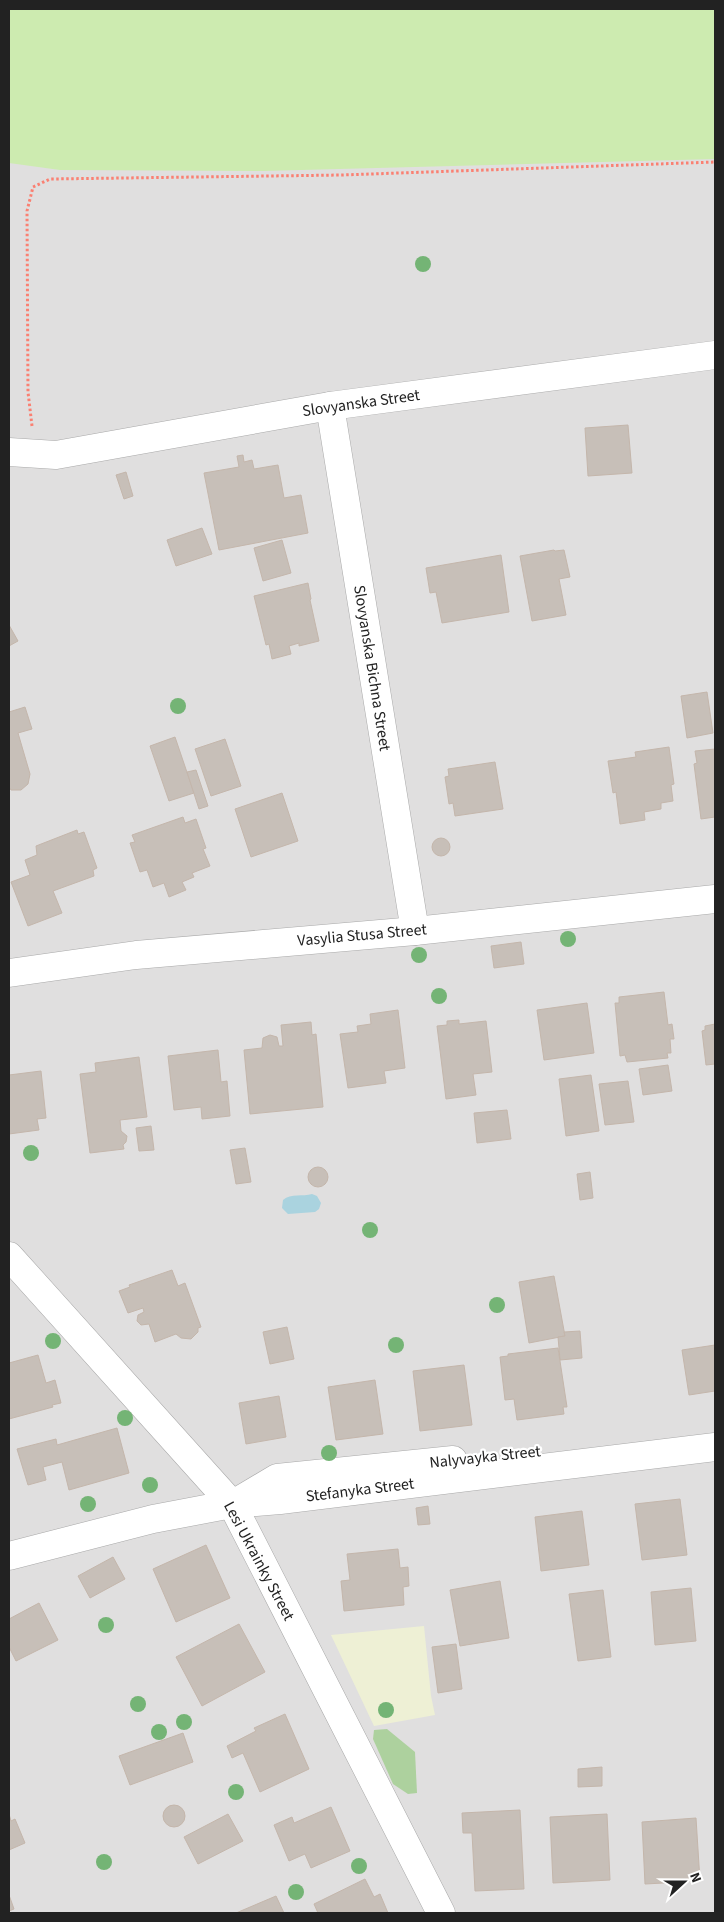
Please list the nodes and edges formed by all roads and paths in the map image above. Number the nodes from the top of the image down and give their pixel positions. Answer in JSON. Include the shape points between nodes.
{"nodes":[{"id":1,"x":715,"y":162,"type":"edge"},
{"id":2,"x":715,"y":354,"type":"edge"},
{"id":3,"x":330,"y":406,"type":"junction"},
{"id":4,"x":22,"y":453,"type":"edge"},
{"id":5,"x":715,"y":899,"type":"edge"},
{"id":6,"x":415,"y":931,"type":"junction"},
{"id":7,"x":9,"y":972,"type":"edge"},
{"id":8,"x":9,"y":1256,"type":"edge"},
{"id":9,"x":715,"y":1433,"type":"edge"},
{"id":10,"x":715,"y":1446,"type":"edge"},
{"id":11,"x":232,"y":1504,"type":"junction"},
{"id":12,"x":9,"y":1556,"type":"edge"},
{"id":13,"x":441,"y":1913,"type":"edge"}],
"edges":[{"from":1,"to":4,"type":"path","via":[[342,175],[50,179],[33,187],[27,211],[28,392]]},
{"from":2,"to":3,"type":"street","name":"Slovyanska Street"},
{"from":3,"to":4,"type":"street","name":"Slovyanska Street","via":[[56,455]]},
{"from":3,"to":6,"type":"street","name":"Slovyanska Bichna Street"},
{"from":5,"to":6,"type":"street","name":"Vasylia Stusa Street"},
{"from":6,"to":7,"type":"street","name":"Vasylia Stusa Street","via":[[136,955]]},
{"from":8,"to":11,"type":"street","name":"Lesi Ukrainky Street"},
{"from":9,"to":11,"type":"street","name":"Nalyvayka Street","via":[[277,1478]]},
{"from":10,"to":11,"type":"street","name":"Stefanyka Street"},
{"from":11,"to":12,"type":"street","name":"Stefanyka Street","via":[[154,1519]]},
{"from":11,"to":13,"type":"street","name":"Lesi Ukrainky Street"}]}
